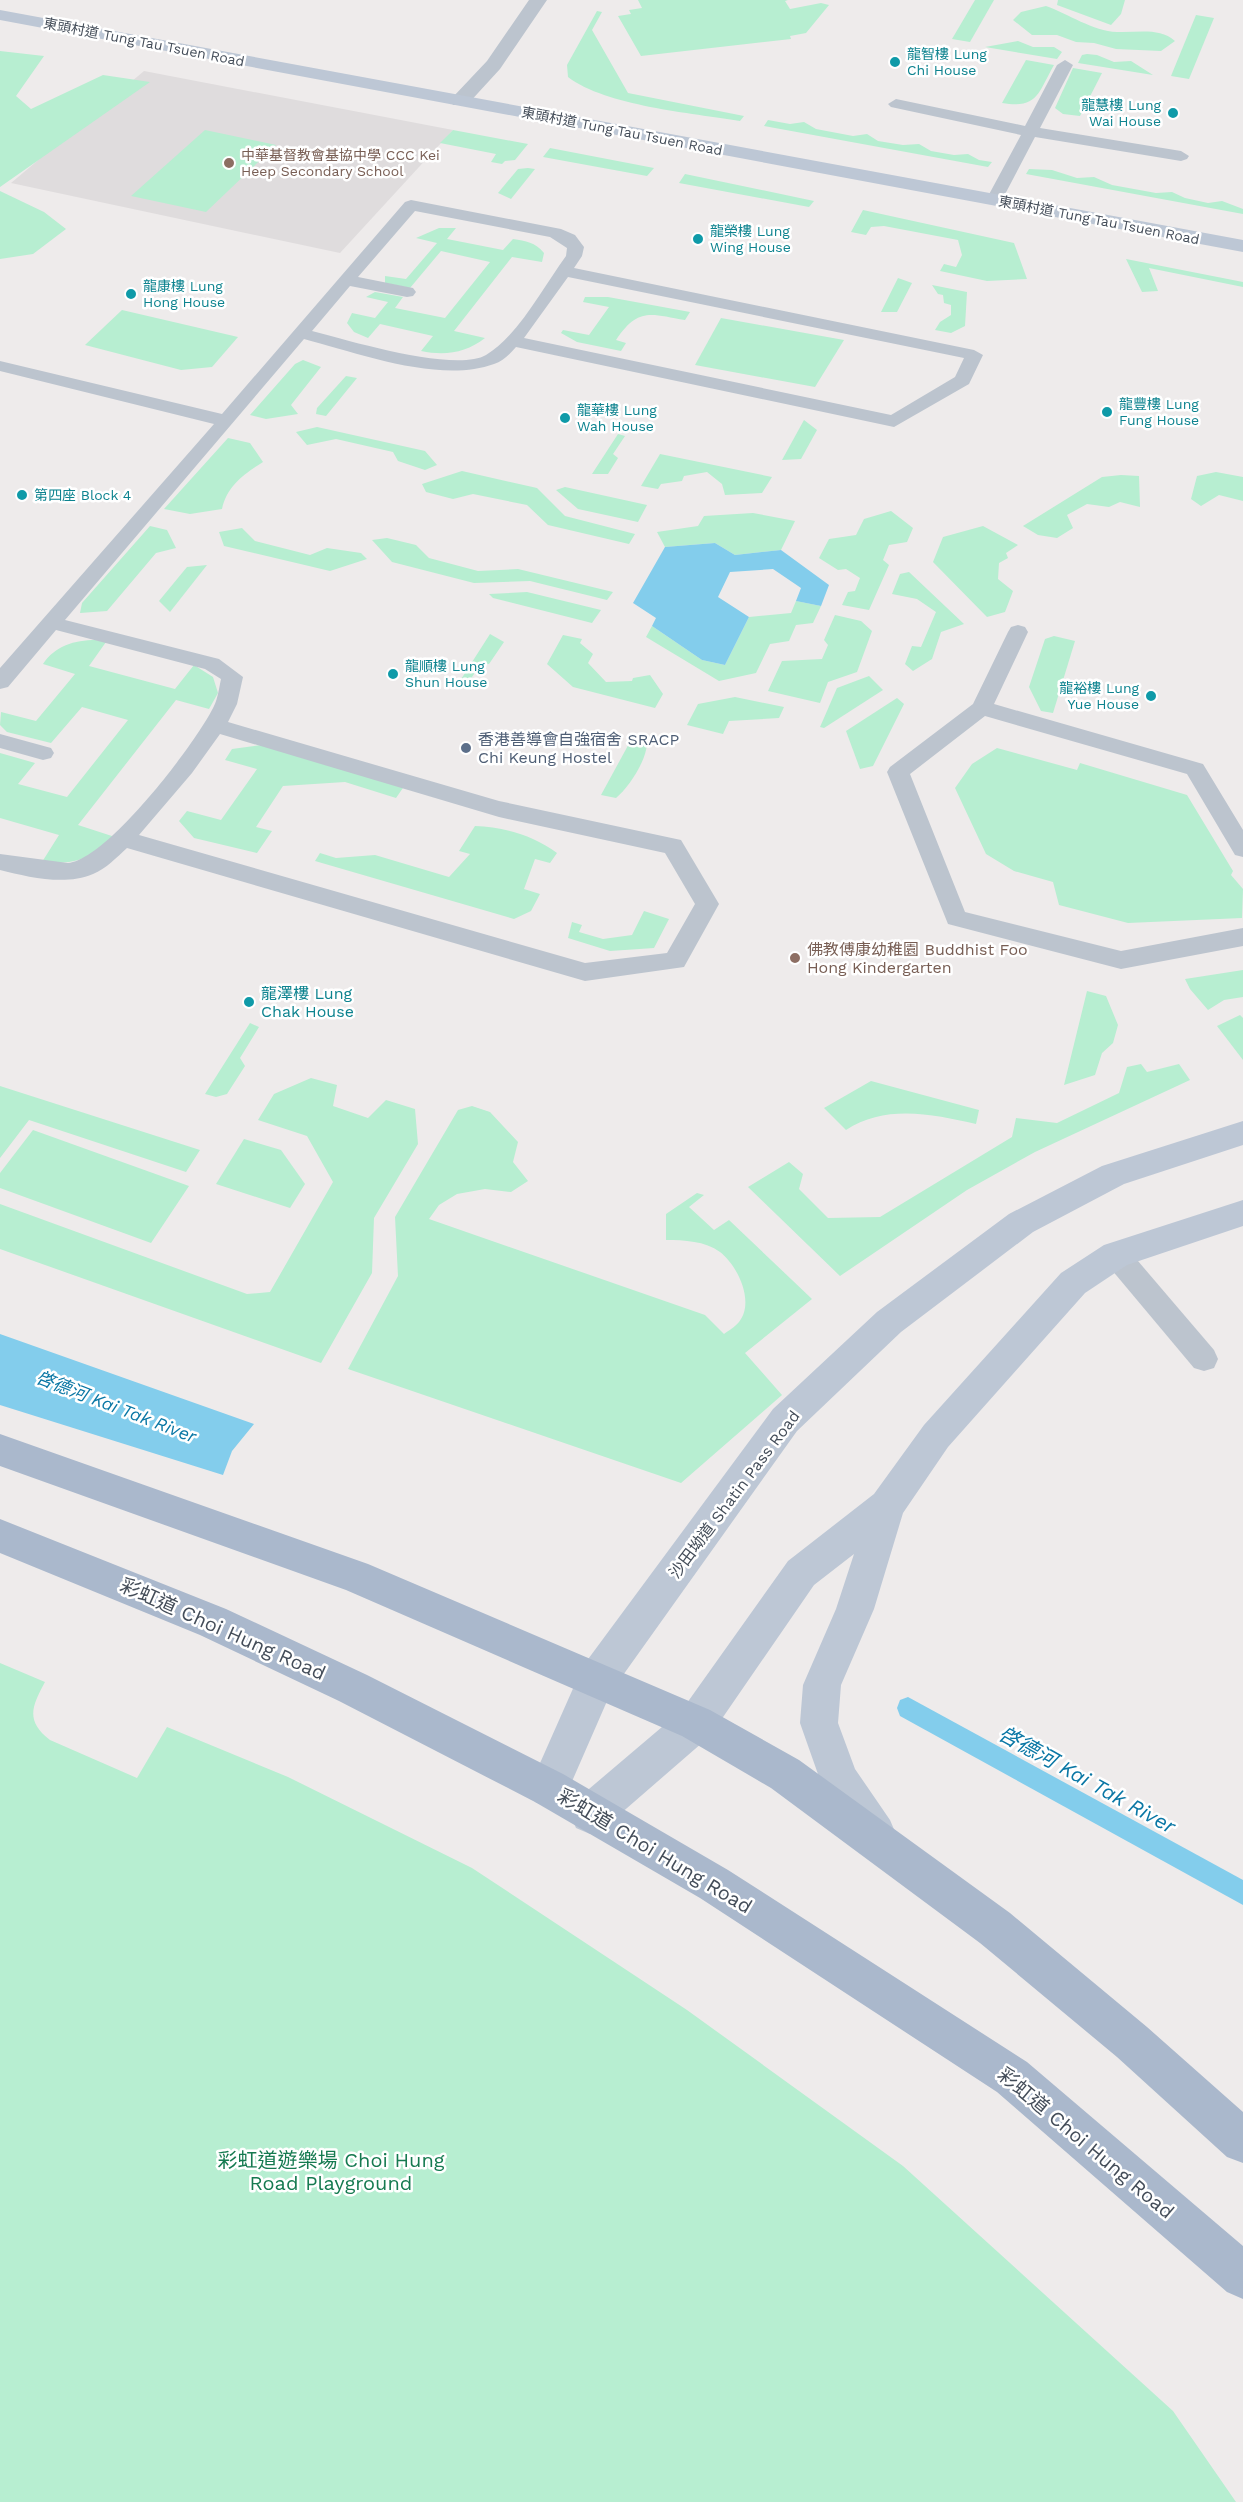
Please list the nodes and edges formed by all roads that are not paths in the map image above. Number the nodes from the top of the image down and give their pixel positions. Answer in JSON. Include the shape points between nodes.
{"nodes":[{"id":1,"x":538,"y":0,"type":"edge"},
{"id":2,"x":0,"y":15,"type":"edge"},
{"id":3,"x":1065,"y":65,"type":"dead end"},
{"id":4,"x":460,"y":101,"type":"junction"},
{"id":5,"x":896,"y":104,"type":"dead end"},
{"id":6,"x":1031,"y":132,"type":"junction"},
{"id":7,"x":1181,"y":156,"type":"dead end"},
{"id":8,"x":994,"y":200,"type":"junction"},
{"id":9,"x":1243,"y":246,"type":"edge"},
{"id":10,"x":563,"y":271,"type":"junction"},
{"id":11,"x":347,"y":280,"type":"junction"},
{"id":12,"x":406,"y":292,"type":"dead end"},
{"id":13,"x":300,"y":333,"type":"junction"},
{"id":14,"x":511,"y":341,"type":"junction"},
{"id":15,"x":0,"y":366,"type":"edge"},
{"id":16,"x":226,"y":422,"type":"junction"},
{"id":17,"x":54,"y":623,"type":"junction"},
{"id":18,"x":1018,"y":632,"type":"dead end"},
{"id":19,"x":0,"y":682,"type":"edge"},
{"id":20,"x":982,"y":708,"type":"junction"},
{"id":21,"x":214,"y":726,"type":"junction"},
{"id":22,"x":0,"y":741,"type":"edge"},
{"id":23,"x":43,"y":753,"type":"dead end"},
{"id":24,"x":124,"y":839,"type":"junction"},
{"id":25,"x":1243,"y":849,"type":"edge"},
{"id":26,"x":0,"y":862,"type":"edge"},
{"id":27,"x":1243,"y":937,"type":"edge"},
{"id":28,"x":1243,"y":1133,"type":"edge"},
{"id":29,"x":1243,"y":1213,"type":"edge"},
{"id":30,"x":1116,"y":1255,"type":"junction"},
{"id":31,"x":1204,"y":1359,"type":"dead end"},
{"id":32,"x":0,"y":1450,"type":"edge"},
{"id":33,"x":886,"y":1506,"type":"junction"},
{"id":34,"x":0,"y":1536,"type":"edge"},
{"id":35,"x":597,"y":1679,"type":"junction"},
{"id":36,"x":696,"y":1723,"type":"junction"},
{"id":37,"x":549,"y":1788,"type":"junction"},
{"id":38,"x":590,"y":1814,"type":"junction"},
{"id":39,"x":881,"y":1842,"type":"junction"},
{"id":40,"x":1243,"y":2141,"type":"edge"},
{"id":41,"x":1243,"y":2276,"type":"edge"}],
"edges":[{"from":1,"to":4,"type":"street","via":[[494,65]]},
{"from":2,"to":4,"type":"main road","name":"東頭村道 Tung Tau Tsuen Road"},
{"from":3,"to":6,"type":"lane"},
{"from":4,"to":8,"type":"main road","name":"東頭村道 Tung Tau Tsuen Road"},
{"from":5,"to":6,"type":"lane"},
{"from":6,"to":7,"type":"lane"},
{"from":6,"to":8,"type":"lane"},
{"from":8,"to":9,"type":"main road","name":"東頭村道 Tung Tau Tsuen Road"},
{"from":10,"to":11,"type":"lane","via":[[576,247],[569,238],[416,199]]},
{"from":10,"to":14,"type":"lane"},
{"from":10,"to":14,"type":"lane","via":[[974,355],[963,380],[894,421]]},
{"from":11,"to":12,"type":"lane"},
{"from":11,"to":13,"type":"lane"},
{"from":13,"to":14,"type":"lane","via":[[445,365],[470,366],[491,359]]},
{"from":13,"to":16,"type":"lane"},
{"from":15,"to":16,"type":"lane"},
{"from":16,"to":17,"type":"lane"},
{"from":17,"to":19,"type":"lane"},
{"from":17,"to":21,"type":"lane","via":[[212,664],[232,676],[227,702]]},
{"from":18,"to":20,"type":"lane"},
{"from":20,"to":25,"type":"lane","via":[[1195,769]]},
{"from":20,"to":27,"type":"lane","via":[[898,772],[956,918],[1121,960]]},
{"from":21,"to":24,"type":"lane"},
{"from":21,"to":24,"type":"lane","via":[[600,834],[673,846],[707,904],[675,961],[585,972]]},
{"from":22,"to":23,"type":"lane"},
{"from":24,"to":26,"type":"lane","via":[[85,869],[28,870]]},
{"from":28,"to":35,"type":"main road","name":"沙田坳道 Shatin Pass Road","via":[[1113,1175],[1021,1223],[889,1322],[785,1420]]},
{"from":29,"to":30,"type":"main road"},
{"from":30,"to":31,"type":"lane"},
{"from":30,"to":33,"type":"main road","via":[[1073,1283],[936,1436]]},
{"from":32,"to":35,"type":"main road","via":[[355,1576]]},
{"from":33,"to":36,"type":"main road","via":[[801,1573]]},
{"from":33,"to":39,"type":"main road","via":[[855,1609],[822,1685],[819,1723],[839,1780]]},
{"from":34,"to":37,"type":"main road","name":"彩虹道 Choi Hung Road","via":[[213,1622]]},
{"from":35,"to":36,"type":"main road"},
{"from":35,"to":37,"type":"main road","name":"沙田坳道 Shatin Pass Road"},
{"from":36,"to":38,"type":"main road"},
{"from":36,"to":39,"type":"main road","via":[[785,1774]]},
{"from":37,"to":38,"type":"main road","name":"彩虹道 Choi Hung Road"},
{"from":38,"to":41,"type":"main road","name":"彩虹道 Choi Hung Road","via":[[714,1884],[1012,2077]]},
{"from":39,"to":40,"type":"main road","via":[[995,1928]]}]}
